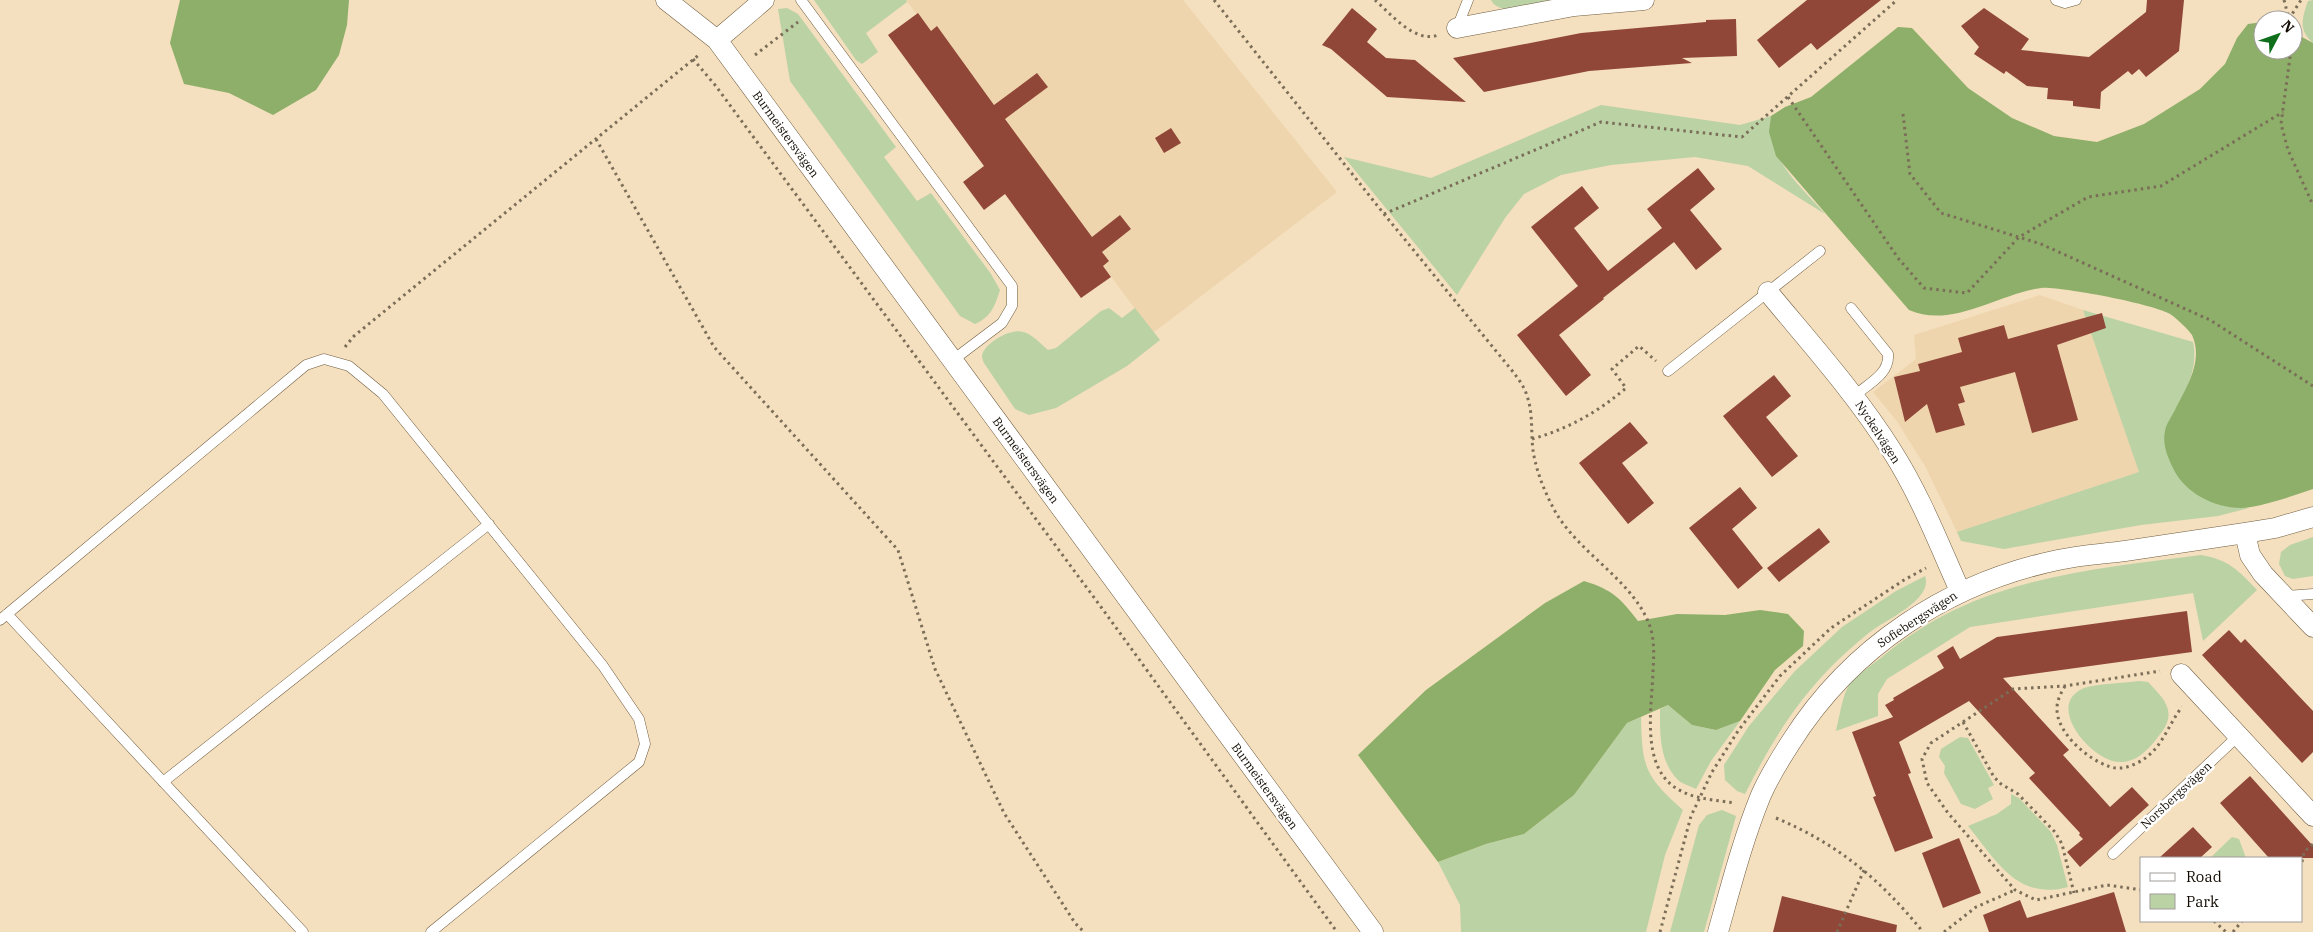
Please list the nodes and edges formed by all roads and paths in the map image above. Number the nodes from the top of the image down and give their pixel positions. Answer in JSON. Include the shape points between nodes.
{"nodes":[{"id":1,"x":666,"y":0,"type":"edge"},
{"id":2,"x":764,"y":0,"type":"edge"},
{"id":3,"x":801,"y":0,"type":"edge"},
{"id":4,"x":1214,"y":0,"type":"edge"},
{"id":5,"x":1375,"y":0,"type":"edge"},
{"id":6,"x":1468,"y":0,"type":"edge"},
{"id":7,"x":1644,"y":0,"type":"edge"},
{"id":8,"x":1897,"y":0,"type":"edge"},
{"id":9,"x":2056,"y":0,"type":"edge"},
{"id":10,"x":2076,"y":0,"type":"edge"},
{"id":11,"x":1575,"y":3,"type":"edge"},
{"id":12,"x":810,"y":12,"type":"junction"},
{"id":13,"x":1457,"y":28,"type":"junction"},
{"id":14,"x":717,"y":40,"type":"junction"},
{"id":15,"x":693,"y":59,"type":"junction"},
{"id":16,"x":2290,"y":60,"type":"edge"},
{"id":17,"x":738,"y":68,"type":"junction"},
{"id":18,"x":715,"y":85,"type":"junction"},
{"id":19,"x":1788,"y":97,"type":"junction"},
{"id":20,"x":2283,"y":112,"type":"junction"},
{"id":21,"x":1903,"y":114,"type":"dead end"},
{"id":22,"x":596,"y":139,"type":"junction"},
{"id":23,"x":2313,"y":205,"type":"edge"},
{"id":24,"x":1384,"y":214,"type":"junction"},
{"id":25,"x":2019,"y":237,"type":"junction"},
{"id":26,"x":1820,"y":251,"type":"dead end"},
{"id":27,"x":1768,"y":292,"type":"junction"},
{"id":28,"x":1851,"y":308,"type":"dead end"},
{"id":29,"x":953,"y":360,"type":"junction"},
{"id":30,"x":334,"y":362,"type":"junction"},
{"id":31,"x":1668,"y":371,"type":"joint"},
{"id":32,"x":2313,"y":386,"type":"edge"},
{"id":33,"x":1854,"y":396,"type":"junction"},
{"id":34,"x":1532,"y":439,"type":"junction"},
{"id":35,"x":2313,"y":517,"type":"edge"},
{"id":36,"x":489,"y":524,"type":"junction"},
{"id":37,"x":2245,"y":533,"type":"junction"},
{"id":38,"x":1945,"y":558,"type":"junction"},
{"id":39,"x":1960,"y":591,"type":"junction"},
{"id":40,"x":2313,"y":594,"type":"edge"},
{"id":41,"x":2285,"y":596,"type":"junction"},
{"id":42,"x":4,"y":617,"type":"edge"},
{"id":43,"x":2313,"y":628,"type":"edge"},
{"id":44,"x":2181,"y":674,"type":"joint"},
{"id":45,"x":2065,"y":686,"type":"junction"},
{"id":46,"x":2196,"y":690,"type":"junction"},
{"id":47,"x":1963,"y":722,"type":"junction"},
{"id":48,"x":2238,"y":736,"type":"junction"},
{"id":49,"x":163,"y":782,"type":"junction"},
{"id":50,"x":1699,"y":797,"type":"junction"},
{"id":51,"x":1739,"y":804,"type":"dead end"},
{"id":52,"x":1768,"y":814,"type":"dead end"},
{"id":53,"x":2313,"y":816,"type":"edge"},
{"id":54,"x":2313,"y":844,"type":"edge"},
{"id":55,"x":2113,"y":854,"type":"dead end"},
{"id":56,"x":2303,"y":857,"type":"edge"},
{"id":57,"x":1864,"y":870,"type":"junction"},
{"id":58,"x":2015,"y":890,"type":"junction"},
{"id":59,"x":2140,"y":890,"type":"edge"},
{"id":60,"x":2074,"y":893,"type":"junction"},
{"id":61,"x":2215,"y":922,"type":"edge"},
{"id":62,"x":2241,"y":922,"type":"edge"},
{"id":63,"x":303,"y":932,"type":"edge"},
{"id":64,"x":431,"y":932,"type":"edge"},
{"id":65,"x":1084,"y":932,"type":"edge"},
{"id":66,"x":1337,"y":932,"type":"edge"},
{"id":67,"x":1373,"y":932,"type":"edge"},
{"id":68,"x":1660,"y":932,"type":"edge"},
{"id":69,"x":1718,"y":932,"type":"edge"},
{"id":70,"x":1838,"y":932,"type":"edge"},
{"id":71,"x":1923,"y":932,"type":"edge"},
{"id":72,"x":1944,"y":932,"type":"edge"},
{"id":73,"x":2226,"y":932,"type":"edge"},
{"id":74,"x":2233,"y":932,"type":"edge"}],
"edges":[{"from":1,"to":14,"type":"street","name":"Burmeistersvägen"},
{"from":2,"to":14,"type":"street"},
{"from":3,"to":12,"type":"lane"},
{"from":4,"to":24,"type":"path"},
{"from":5,"to":13,"type":"path","via":[[1415,34],[1434,37]]},
{"from":6,"to":13,"type":"lane"},
{"from":7,"to":11,"type":"street"},
{"from":8,"to":19,"type":"path"},
{"from":9,"to":10,"type":"lane","via":[[2066,3]]},
{"from":11,"to":13,"type":"street"},
{"from":12,"to":17,"type":"path"},
{"from":12,"to":29,"type":"lane","via":[[1012,286],[1012,306],[1002,323]]},
{"from":14,"to":15,"type":"path"},
{"from":14,"to":17,"type":"street","name":"Burmeistersvägen"},
{"from":15,"to":18,"type":"path"},
{"from":15,"to":22,"type":"path"},
{"from":16,"to":20,"type":"path"},
{"from":17,"to":18,"type":"path"},
{"from":17,"to":29,"type":"street","name":"Burmeistersvägen"},
{"from":18,"to":66,"type":"path"},
{"from":19,"to":24,"type":"path","via":[[1742,137],[1601,122]]},
{"from":19,"to":25,"type":"path","via":[[1898,258],[1924,288],[1967,293]]},
{"from":20,"to":23,"type":"path","via":[[2284,137]]},
{"from":20,"to":25,"type":"path","via":[[2161,186],[2088,197]]},
{"from":21,"to":25,"type":"path","via":[[1910,174],[1941,213]]},
{"from":22,"to":30,"type":"path","via":[[354,336]]},
{"from":22,"to":65,"type":"path","via":[[714,347],[898,550],[935,670],[1004,813]]},
{"from":24,"to":34,"type":"path","via":[[1514,373],[1527,396]]},
{"from":25,"to":32,"type":"path","via":[[2210,320]]},
{"from":26,"to":27,"type":"lane"},
{"from":27,"to":31,"type":"lane"},
{"from":27,"to":33,"type":"street","name":"Nyckelvägen"},
{"from":28,"to":33,"type":"lane","via":[[1888,354],[1885,371]]},
{"from":29,"to":67,"type":"street","name":"Burmeistersvägen"},
{"from":30,"to":36,"type":"lane","via":[[349,366],[383,394]]},
{"from":30,"to":42,"type":"lane","via":[[324,359],[306,365]]},
{"from":31,"to":34,"type":"path","via":[[1639,346],[1612,369],[1626,388],[1586,418],[1558,432]]},
{"from":33,"to":38,"type":"street","name":"Nyckelvägen","via":[[1893,452]]},
{"from":34,"to":50,"type":"path","via":[[1540,481],[1557,514],[1576,539],[1631,594],[1647,618],[1654,638],[1652,748],[1658,768],[1672,786]]},
{"from":35,"to":37,"type":"street","name":"Sofiebergsvägen"},
{"from":36,"to":49,"type":"lane"},
{"from":36,"to":64,"type":"lane","via":[[603,666],[639,718],[645,744],[639,762]]},
{"from":37,"to":39,"type":"street","name":"Sofiebergsvägen","via":[[2059,560]]},
{"from":37,"to":41,"type":"street","via":[[2250,555]]},
{"from":38,"to":39,"type":"street","name":"Nyckelvägen"},
{"from":38,"to":50,"type":"path","via":[[1904,580],[1831,628],[1780,676],[1738,731]]},
{"from":39,"to":69,"type":"street","name":"Sofiebergsvägen","via":[[1914,618],[1870,650],[1841,676],[1809,713],[1762,793]]},
{"from":40,"to":41,"type":"lane"},
{"from":41,"to":43,"type":"street"},
{"from":42,"to":49,"type":"lane"},
{"from":44,"to":45,"type":"path","via":[[2165,671]]},
{"from":44,"to":46,"type":"street"},
{"from":45,"to":46,"type":"path","via":[[2056,708],[2060,724],[2095,761],[2122,768],[2137,764],[2161,744],[2176,715]]},
{"from":45,"to":47,"type":"path","via":[[2013,689]]},
{"from":46,"to":48,"type":"street"},
{"from":47,"to":58,"type":"path","via":[[1931,743],[1922,759],[1927,783],[1948,813]]},
{"from":47,"to":60,"type":"path","via":[[1994,777],[2018,794],[2055,832],[2062,844]]},
{"from":48,"to":53,"type":"street"},
{"from":48,"to":55,"type":"lane","name":"Norsbergsvägen"},
{"from":49,"to":63,"type":"lane"},
{"from":50,"to":51,"type":"path"},
{"from":50,"to":68,"type":"path"},
{"from":52,"to":57,"type":"path","via":[[1808,831]]},
{"from":54,"to":56,"type":"path"},
{"from":57,"to":70,"type":"path"},
{"from":57,"to":71,"type":"path","via":[[1880,883]]},
{"from":58,"to":60,"type":"path","via":[[2036,900]]},
{"from":58,"to":72,"type":"path","via":[[1976,907]]},
{"from":59,"to":60,"type":"path","via":[[2107,885]]},
{"from":61,"to":73,"type":"path"},
{"from":62,"to":74,"type":"path"}]}
